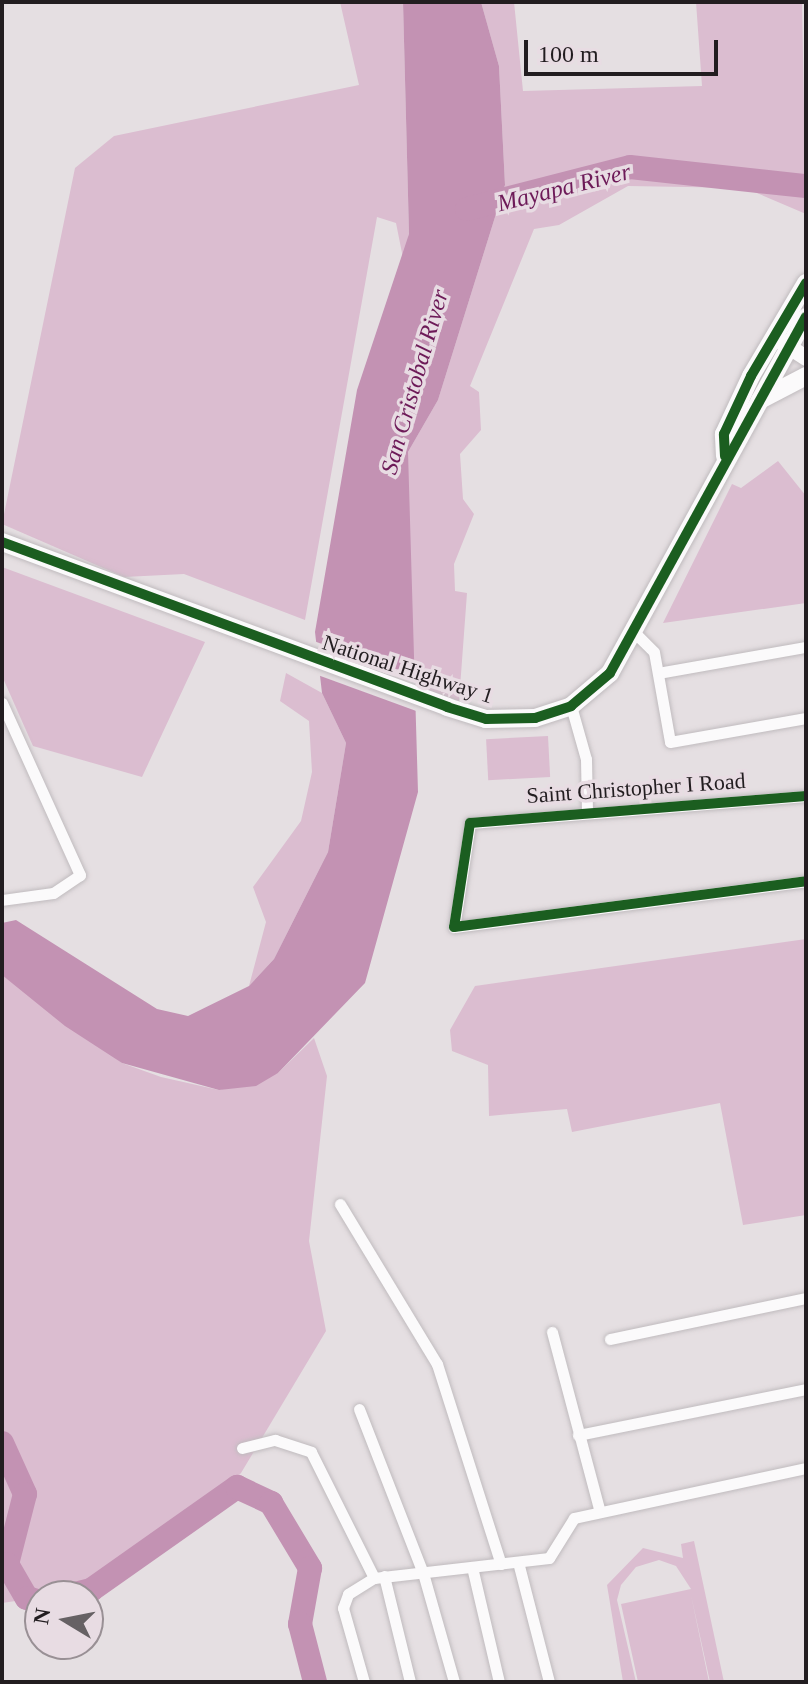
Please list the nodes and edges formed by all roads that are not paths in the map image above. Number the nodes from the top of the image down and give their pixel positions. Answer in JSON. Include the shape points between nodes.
{"nodes":[{"id":1,"x":806,"y":283,"type":"edge"},
{"id":2,"x":791,"y":331,"type":"edge"},
{"id":3,"x":806,"y":358,"type":"edge"},
{"id":4,"x":806,"y":376,"type":"edge"},
{"id":5,"x":760,"y":400,"type":"junction"},
{"id":6,"x":725,"y":456,"type":"junction"},
{"id":7,"x":2,"y":542,"type":"edge"},
{"id":8,"x":636,"y":634,"type":"junction"},
{"id":9,"x":806,"y":647,"type":"edge"},
{"id":10,"x":658,"y":673,"type":"junction"},
{"id":11,"x":2,"y":703,"type":"edge"},
{"id":12,"x":571,"y":706,"type":"junction"},
{"id":13,"x":806,"y":718,"type":"edge"},
{"id":14,"x":806,"y":796,"type":"edge"},
{"id":15,"x":587,"y":810,"type":"junction"},
{"id":16,"x":806,"y":881,"type":"edge"},
{"id":17,"x":2,"y":900,"type":"edge"},
{"id":18,"x":340,"y":1204,"type":"dead end"},
{"id":19,"x":806,"y":1298,"type":"edge"},
{"id":20,"x":552,"y":1332,"type":"dead end"},
{"id":21,"x":610,"y":1339,"type":"dead end"},
{"id":22,"x":806,"y":1389,"type":"edge"},
{"id":23,"x":359,"y":1409,"type":"dead end"},
{"id":24,"x":578,"y":1435,"type":"junction"},
{"id":25,"x":242,"y":1448,"type":"dead end"},
{"id":26,"x":806,"y":1468,"type":"edge"},
{"id":27,"x":599,"y":1509,"type":"junction"},
{"id":28,"x":518,"y":1562,"type":"junction"},
{"id":29,"x":501,"y":1564,"type":"junction"},
{"id":30,"x":472,"y":1567,"type":"junction"},
{"id":31,"x":423,"y":1573,"type":"junction"},
{"id":32,"x":379,"y":1577,"type":"junction"},
{"id":33,"x":364,"y":1682,"type":"edge"},
{"id":34,"x":410,"y":1682,"type":"edge"},
{"id":35,"x":454,"y":1682,"type":"edge"},
{"id":36,"x":499,"y":1682,"type":"edge"},
{"id":37,"x":549,"y":1682,"type":"edge"}],
"edges":[{"from":1,"to":2,"type":"highway","name":"National Highway 1"},
{"from":2,"to":3,"type":"main road"},
{"from":2,"to":5,"type":"highway","name":"National Highway 1"},
{"from":2,"to":6,"type":"highway","name":"National Highway 1","via":[[724,434]]},
{"from":4,"to":5,"type":"highway"},
{"from":5,"to":6,"type":"highway","name":"National Highway 1"},
{"from":6,"to":8,"type":"highway","name":"National Highway 1"},
{"from":7,"to":12,"type":"highway","name":"National Highway 1","via":[[447,707],[516,720]]},
{"from":8,"to":10,"type":"street","via":[[654,652]]},
{"from":8,"to":12,"type":"highway","name":"National Highway 1","via":[[610,673]]},
{"from":9,"to":10,"type":"street"},
{"from":10,"to":13,"type":"street","via":[[670,742]]},
{"from":11,"to":17,"type":"street","via":[[80,875],[53,893]]},
{"from":12,"to":15,"type":"street","via":[[586,759]]},
{"from":14,"to":15,"type":"street","name":"Saint Christopher I Road"},
{"from":15,"to":16,"type":"street","name":"Saint Christopher I Road","via":[[470,823],[454,927]]},
{"from":18,"to":29,"type":"street","via":[[437,1364]]},
{"from":19,"to":21,"type":"street"},
{"from":20,"to":24,"type":"street"},
{"from":22,"to":24,"type":"street"},
{"from":23,"to":31,"type":"street"},
{"from":24,"to":27,"type":"street"},
{"from":25,"to":32,"type":"street","via":[[275,1440],[311,1452]]},
{"from":26,"to":27,"type":"street"},
{"from":27,"to":28,"type":"street","via":[[574,1518],[549,1558]]},
{"from":28,"to":29,"type":"street"},
{"from":28,"to":37,"type":"street"},
{"from":29,"to":30,"type":"street"},
{"from":30,"to":31,"type":"street"},
{"from":30,"to":36,"type":"street"},
{"from":31,"to":32,"type":"street"},
{"from":31,"to":35,"type":"street"},
{"from":32,"to":33,"type":"street","via":[[348,1594],[343,1608]]},
{"from":32,"to":34,"type":"street"}]}
